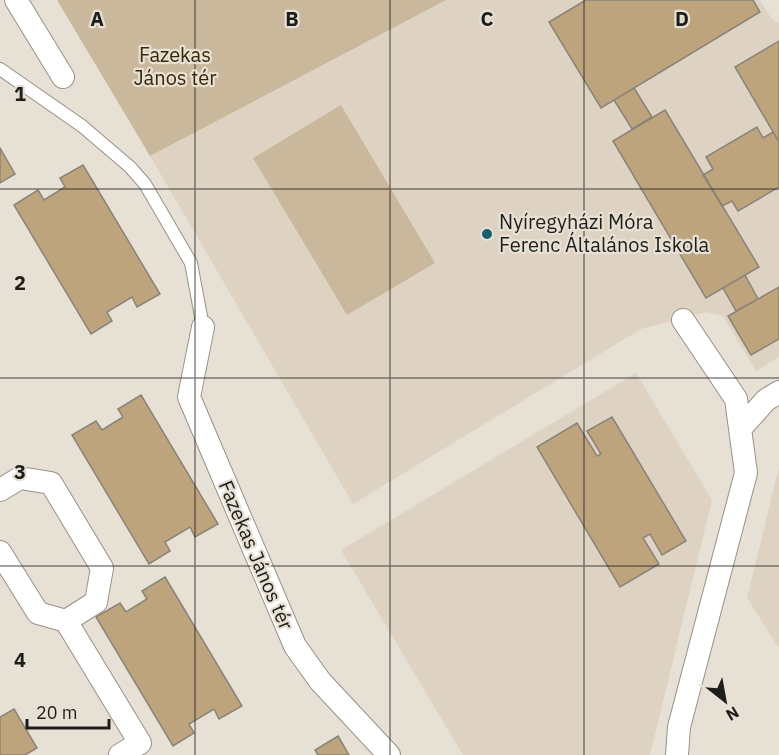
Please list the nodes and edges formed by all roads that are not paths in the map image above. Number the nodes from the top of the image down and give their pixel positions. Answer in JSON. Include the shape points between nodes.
{"nodes":[{"id":1,"x":16,"y":0,"type":"edge"},
{"id":2,"x":0,"y":69,"type":"edge"},
{"id":3,"x":63,"y":77,"type":"dead end"},
{"id":4,"x":683,"y":320,"type":"dead end"},
{"id":5,"x":203,"y":327,"type":"joint"},
{"id":6,"x":779,"y":392,"type":"edge"},
{"id":7,"x":740,"y":429,"type":"junction"},
{"id":8,"x":0,"y":490,"type":"edge"},
{"id":9,"x":0,"y":552,"type":"edge"},
{"id":10,"x":66,"y":621,"type":"junction"},
{"id":11,"x":120,"y":755,"type":"edge"},
{"id":12,"x":389,"y":755,"type":"edge"},
{"id":13,"x":677,"y":755,"type":"edge"}],
"edges":[{"from":1,"to":3,"type":"street"},
{"from":2,"to":5,"type":"lane","via":[[82,126],[145,184],[191,263]]},
{"from":4,"to":7,"type":"street","via":[[736,399]]},
{"from":5,"to":12,"type":"street","name":"Fazekas János tér","via":[[189,397],[295,646],[320,681]]},
{"from":6,"to":7,"type":"street","via":[[766,400]]},
{"from":7,"to":13,"type":"street","via":[[746,473],[680,727]]},
{"from":8,"to":10,"type":"street","via":[[20,478],[51,483],[102,568],[96,602]]},
{"from":9,"to":10,"type":"street","via":[[38,613]]},
{"from":10,"to":11,"type":"street","via":[[140,743]]}]}
